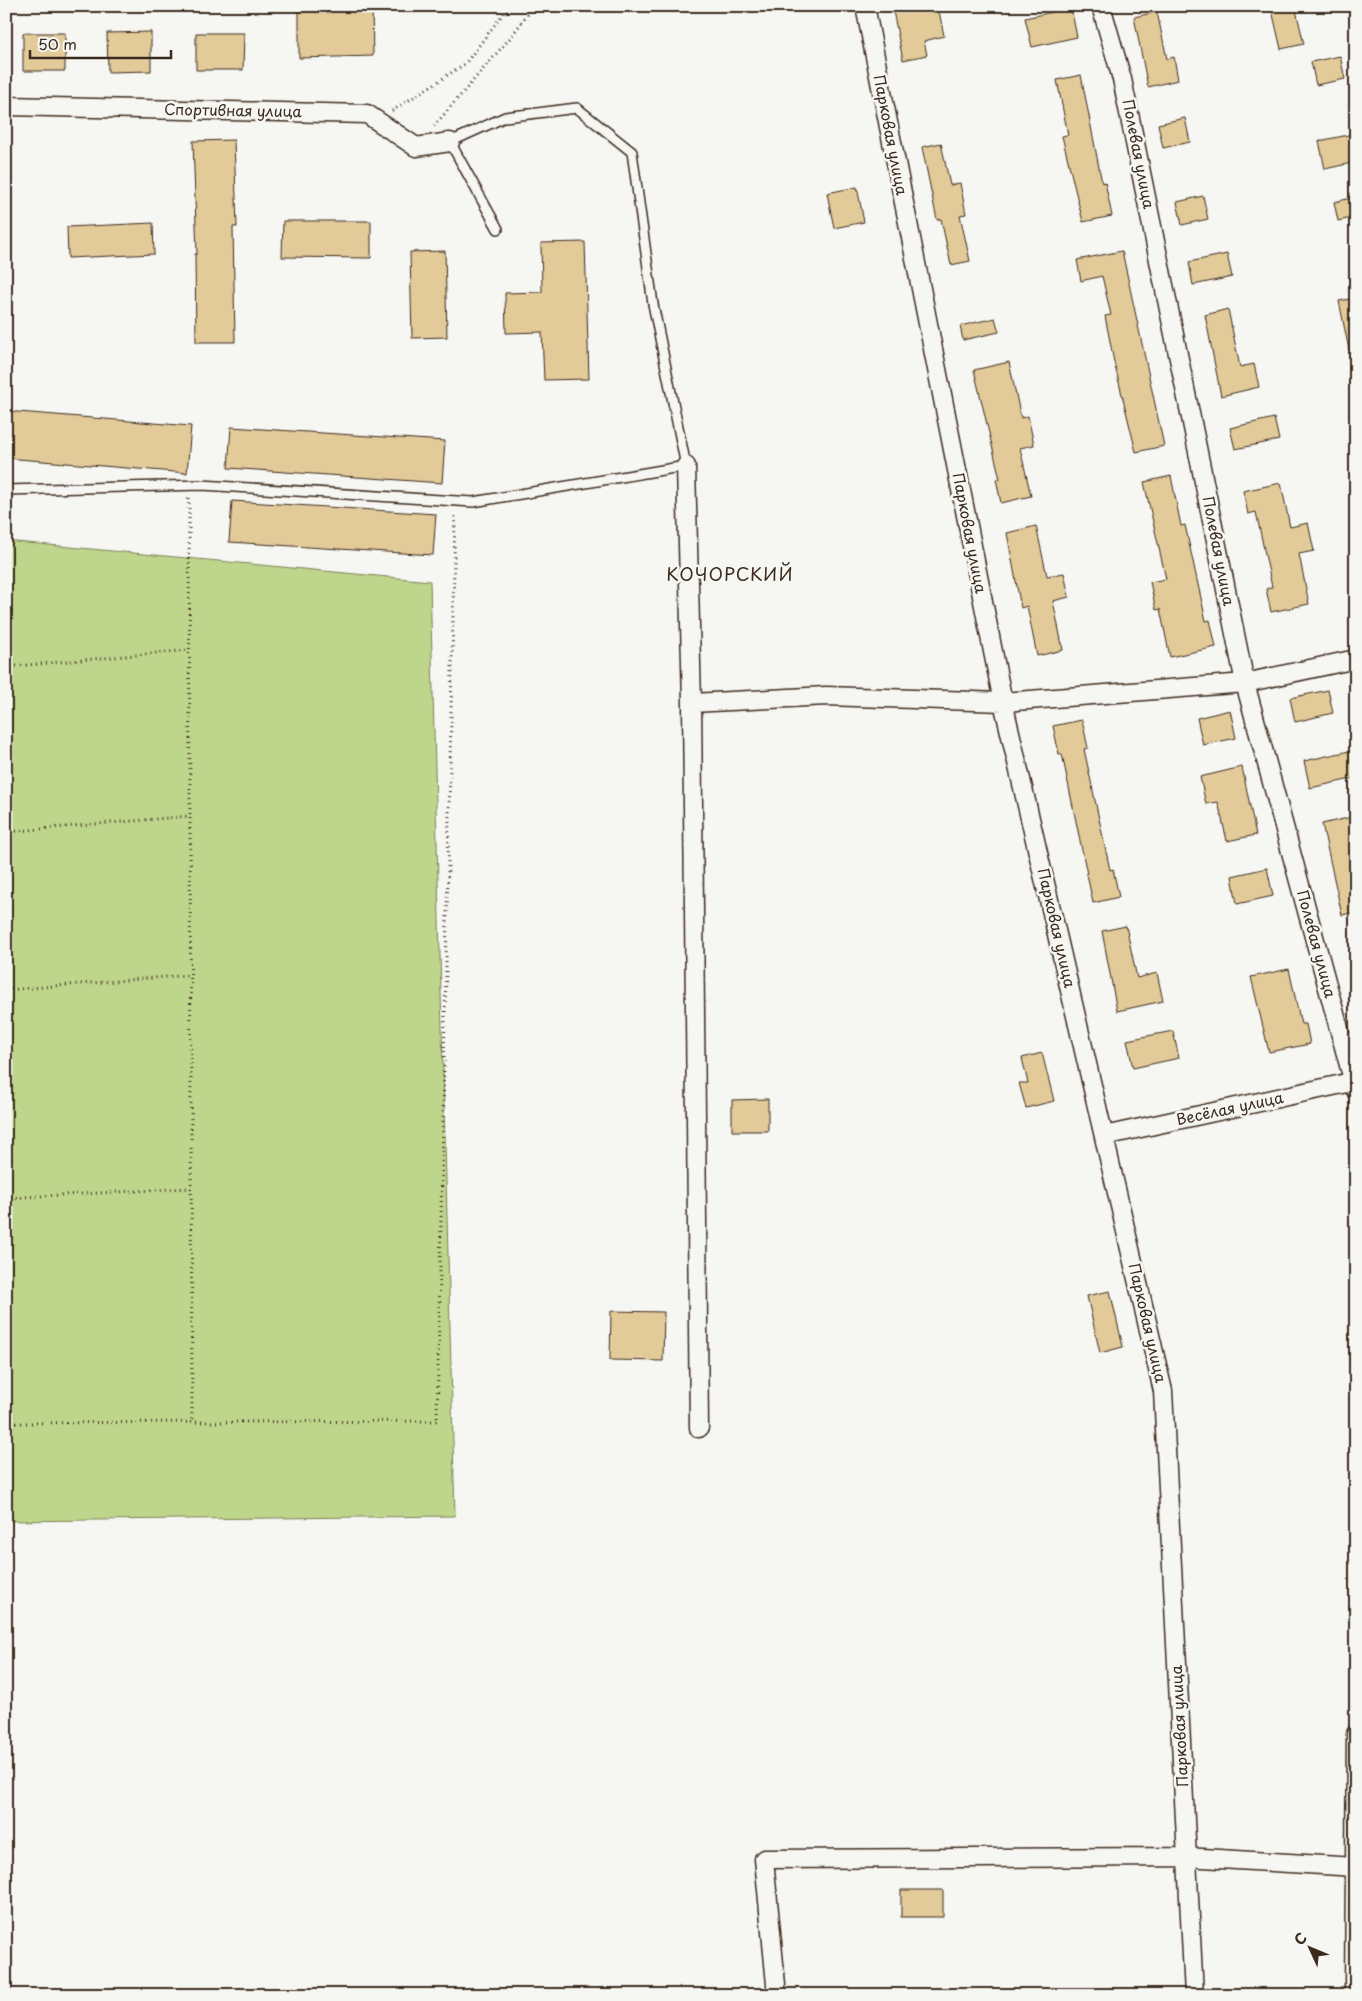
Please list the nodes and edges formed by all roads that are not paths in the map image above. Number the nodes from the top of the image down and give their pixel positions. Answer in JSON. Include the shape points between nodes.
{"nodes":[{"id":1,"x":865,"y":6,"type":"edge"},
{"id":2,"x":1101,"y":6,"type":"edge"},
{"id":3,"x":6,"y":106,"type":"edge"},
{"id":4,"x":450,"y":142,"type":"junction"},
{"id":5,"x":498,"y":229,"type":"dead end"},
{"id":6,"x":686,"y":466,"type":"junction"},
{"id":7,"x":6,"y":490,"type":"edge"},
{"id":8,"x":1356,"y":659,"type":"edge"},
{"id":9,"x":1245,"y":682,"type":"junction"},
{"id":10,"x":1003,"y":702,"type":"junction"},
{"id":11,"x":692,"y":704,"type":"junction"},
{"id":12,"x":1355,"y":1085,"type":"edge"},
{"id":13,"x":1104,"y":1136,"type":"junction"},
{"id":14,"x":699,"y":1428,"type":"dead end"},
{"id":15,"x":1356,"y":1734,"type":"edge"},
{"id":16,"x":1186,"y":1857,"type":"junction"},
{"id":17,"x":1355,"y":1867,"type":"edge"},
{"id":18,"x":777,"y":1995,"type":"edge"},
{"id":19,"x":1194,"y":1995,"type":"edge"},
{"id":20,"x":1354,"y":1995,"type":"edge"}],
"edges":[{"from":1,"to":10,"type":"street","name":"Парковая улица"},
{"from":2,"to":9,"type":"street","name":"Полевая улица","via":[[1122,79]]},
{"from":3,"to":4,"type":"street","name":"Спортивная улица","via":[[367,114],[416,147]]},
{"from":4,"to":5,"type":"lane"},
{"from":4,"to":6,"type":"lane","via":[[505,117],[577,108],[632,152],[653,304]]},
{"from":6,"to":7,"type":"lane","via":[[473,502],[189,485]]},
{"from":6,"to":11,"type":"street"},
{"from":8,"to":9,"type":"street"},
{"from":9,"to":10,"type":"street"},
{"from":9,"to":12,"type":"street","name":"Полевая улица"},
{"from":10,"to":11,"type":"street","via":[[826,696]]},
{"from":10,"to":13,"type":"street","name":"Парковая улица"},
{"from":11,"to":14,"type":"street"},
{"from":12,"to":13,"type":"street","name":"Весёлая улица"},
{"from":13,"to":16,"type":"street","name":"Парковая улица","via":[[1163,1391]]},
{"from":15,"to":17,"type":"street"},
{"from":16,"to":17,"type":"street"},
{"from":16,"to":18,"type":"street","via":[[764,1859]]},
{"from":16,"to":19,"type":"street","name":"Парковая улица"},
{"from":17,"to":20,"type":"street"}]}
